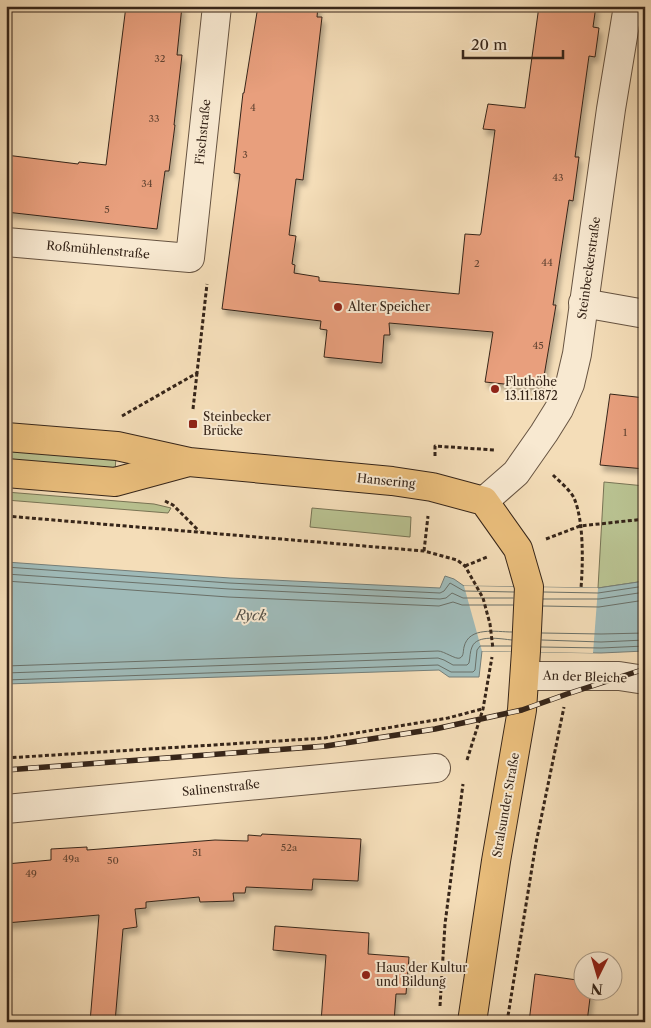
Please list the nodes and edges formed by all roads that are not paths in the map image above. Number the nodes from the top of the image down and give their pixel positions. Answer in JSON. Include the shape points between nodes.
{"nodes":[{"id":1,"x":217,"y":6,"type":"edge"},
{"id":2,"x":628,"y":6,"type":"edge"},
{"id":3,"x":6,"y":242,"type":"edge"},
{"id":4,"x":190,"y":258,"type":"joint"},
{"id":5,"x":583,"y":303,"type":"junction"},
{"id":6,"x":645,"y":314,"type":"edge"},
{"id":7,"x":6,"y":437,"type":"edge"},
{"id":8,"x":189,"y":462,"type":"junction"},
{"id":9,"x":6,"y":473,"type":"edge"},
{"id":10,"x":484,"y":501,"type":"junction"},
{"id":11,"x":526,"y":663,"type":"junction"},
{"id":12,"x":645,"y":680,"type":"edge"},
{"id":13,"x":436,"y":768,"type":"dead end"},
{"id":14,"x":6,"y":809,"type":"edge"},
{"id":15,"x":472,"y":1022,"type":"edge"}],
"edges":[{"from":1,"to":4,"type":"street","name":"Fischstraße"},
{"from":2,"to":5,"type":"street","name":"Steinbeckerstraße"},
{"from":3,"to":4,"type":"street","name":"Roßmühlenstraße"},
{"from":5,"to":6,"type":"street"},
{"from":5,"to":10,"type":"street","name":"Steinbeckerstraße","via":[[577,354],[570,384],[559,409],[516,473]]},
{"from":7,"to":8,"type":"main road","name":"Hansering","via":[[117,446]]},
{"from":8,"to":9,"type":"main road","name":"Hansering","via":[[115,482]]},
{"from":8,"to":10,"type":"main road","name":"Hansering","via":[[432,486]]},
{"from":10,"to":11,"type":"main road","name":"Stralsunder Straße","via":[[518,549],[529,587]]},
{"from":11,"to":12,"type":"street","name":"An der Bleiche","via":[[570,676],[619,676]]},
{"from":11,"to":15,"type":"main road","name":"Stralsunder Straße","via":[[522,710]]},
{"from":13,"to":14,"type":"street","name":"Salinenstraße"}]}
